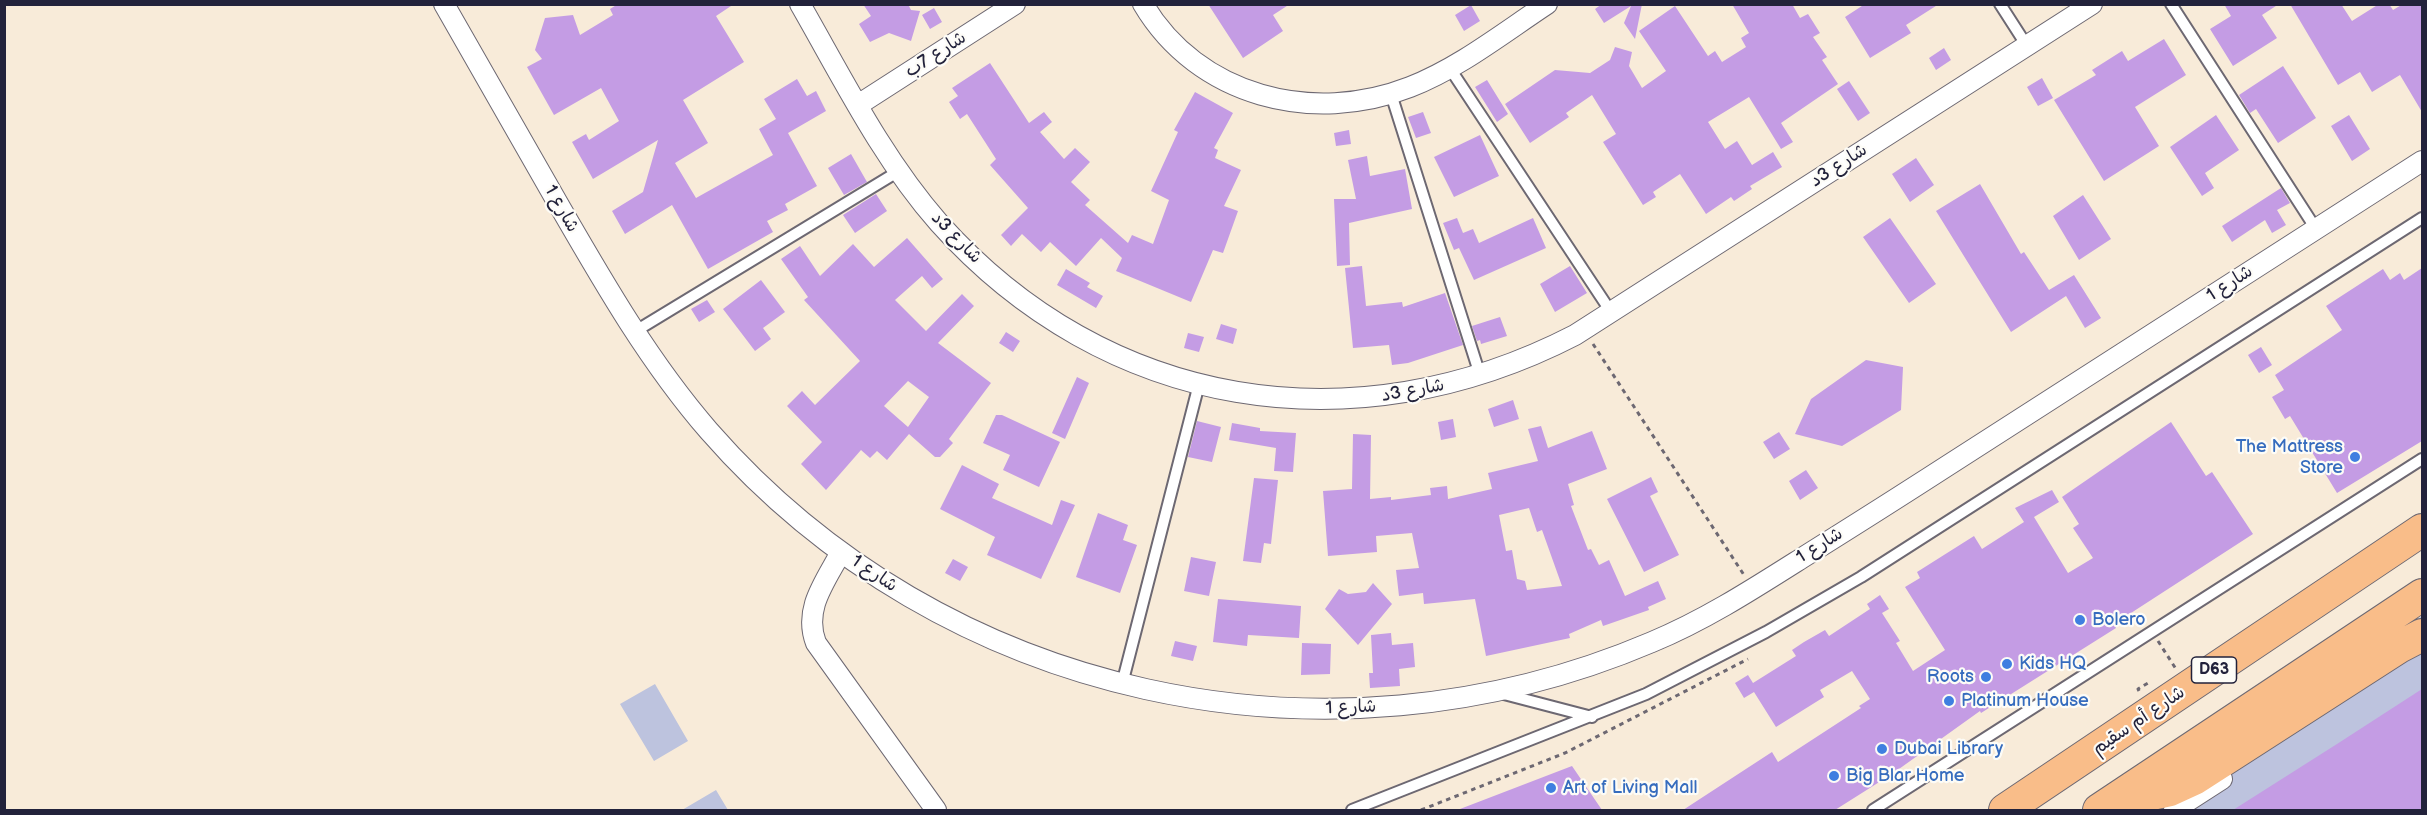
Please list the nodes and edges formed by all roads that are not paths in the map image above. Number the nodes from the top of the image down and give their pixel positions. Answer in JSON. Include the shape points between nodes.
{"nodes":[{"id":1,"x":800,"y":4,"type":"edge"},
{"id":2,"x":1015,"y":4,"type":"edge"},
{"id":3,"x":1143,"y":4,"type":"edge"},
{"id":4,"x":1547,"y":4,"type":"edge"},
{"id":5,"x":2000,"y":4,"type":"edge"},
{"id":6,"x":2092,"y":4,"type":"edge"},
{"id":7,"x":2171,"y":4,"type":"edge"},
{"id":8,"x":449,"y":7,"type":"edge"},
{"id":9,"x":2027,"y":46,"type":"junction"},
{"id":10,"x":1449,"y":67,"type":"junction"},
{"id":11,"x":1391,"y":94,"type":"junction"},
{"id":12,"x":858,"y":105,"type":"junction"},
{"id":13,"x":2422,"y":161,"type":"edge"},
{"id":14,"x":899,"y":171,"type":"junction"},
{"id":15,"x":2422,"y":218,"type":"edge"},
{"id":16,"x":2316,"y":229,"type":"junction"},
{"id":17,"x":1611,"y":312,"type":"junction"},
{"id":18,"x":634,"y":332,"type":"junction"},
{"id":19,"x":1480,"y":376,"type":"junction"},
{"id":20,"x":1199,"y":384,"type":"junction"},
{"id":21,"x":2422,"y":459,"type":"edge"},
{"id":22,"x":2422,"y":530,"type":"edge"},
{"id":23,"x":841,"y":552,"type":"junction"},
{"id":24,"x":2422,"y":595,"type":"edge"},
{"id":25,"x":2422,"y":635,"type":"edge"},
{"id":26,"x":2422,"y":643,"type":"edge"},
{"id":27,"x":1122,"y":684,"type":"junction"},
{"id":28,"x":1494,"y":691,"type":"junction"},
{"id":29,"x":1592,"y":717,"type":"junction"},
{"id":30,"x":2104,"y":807,"type":"edge"},
{"id":31,"x":936,"y":810,"type":"edge"},
{"id":32,"x":1353,"y":810,"type":"edge"},
{"id":33,"x":1872,"y":810,"type":"edge"},
{"id":34,"x":2005,"y":810,"type":"edge"},
{"id":35,"x":2174,"y":810,"type":"edge"}],
"edges":[{"from":1,"to":12,"type":"street","name":"شارع 3د"},
{"from":2,"to":12,"type":"street","name":"شارع 7ب"},
{"from":3,"to":11,"type":"street","via":[[1155,26],[1188,58],[1249,92],[1293,103],[1321,104]]},
{"from":4,"to":10,"type":"street"},
{"from":5,"to":9,"type":"lane"},
{"from":6,"to":9,"type":"street","name":"شارع 3د"},
{"from":7,"to":16,"type":"lane"},
{"from":8,"to":18,"type":"street","name":"شارع 1"},
{"from":9,"to":17,"type":"street","name":"شارع 3د"},
{"from":10,"to":11,"type":"street"},
{"from":10,"to":17,"type":"lane"},
{"from":11,"to":19,"type":"lane"},
{"from":12,"to":14,"type":"street","name":"شارع 3د"},
{"from":13,"to":16,"type":"street","name":"شارع 1"},
{"from":14,"to":18,"type":"lane"},
{"from":14,"to":20,"type":"street","name":"شارع 3د","via":[[964,249],[1018,297],[1107,350]]},
{"from":15,"to":29,"type":"lane","via":[[1814,605],[1707,664]]},
{"from":16,"to":28,"type":"street","name":"شارع 1","via":[[1707,616],[1648,644],[1554,676]]},
{"from":17,"to":19,"type":"street","name":"شارع 3د","via":[[1547,350]]},
{"from":18,"to":23,"type":"street","name":"شارع 1","via":[[720,443],[773,496]]},
{"from":19,"to":20,"type":"street","name":"شارع 3د","via":[[1399,395],[1337,400],[1275,398]]},
{"from":20,"to":27,"type":"lane"},
{"from":21,"to":33,"type":"lane"},
{"from":22,"to":34,"type":"main road","name":"شارع أم سقيم","number":"D63"},
{"from":23,"to":27,"type":"street","name":"شارع 1","via":[[875,577],[952,621],[1043,659]]},
{"from":23,"to":31,"type":"street","via":[[812,608],[816,643]]},
{"from":24,"to":30,"type":"main road"},
{"from":25,"to":30,"type":"main road","via":[[2194,779],[2170,790]]},
{"from":26,"to":35,"type":"street"},
{"from":27,"to":28,"type":"street","name":"شارع 1","via":[[1213,702],[1297,709],[1382,708]]},
{"from":28,"to":29,"type":"lane"},
{"from":29,"to":32,"type":"lane"}]}
